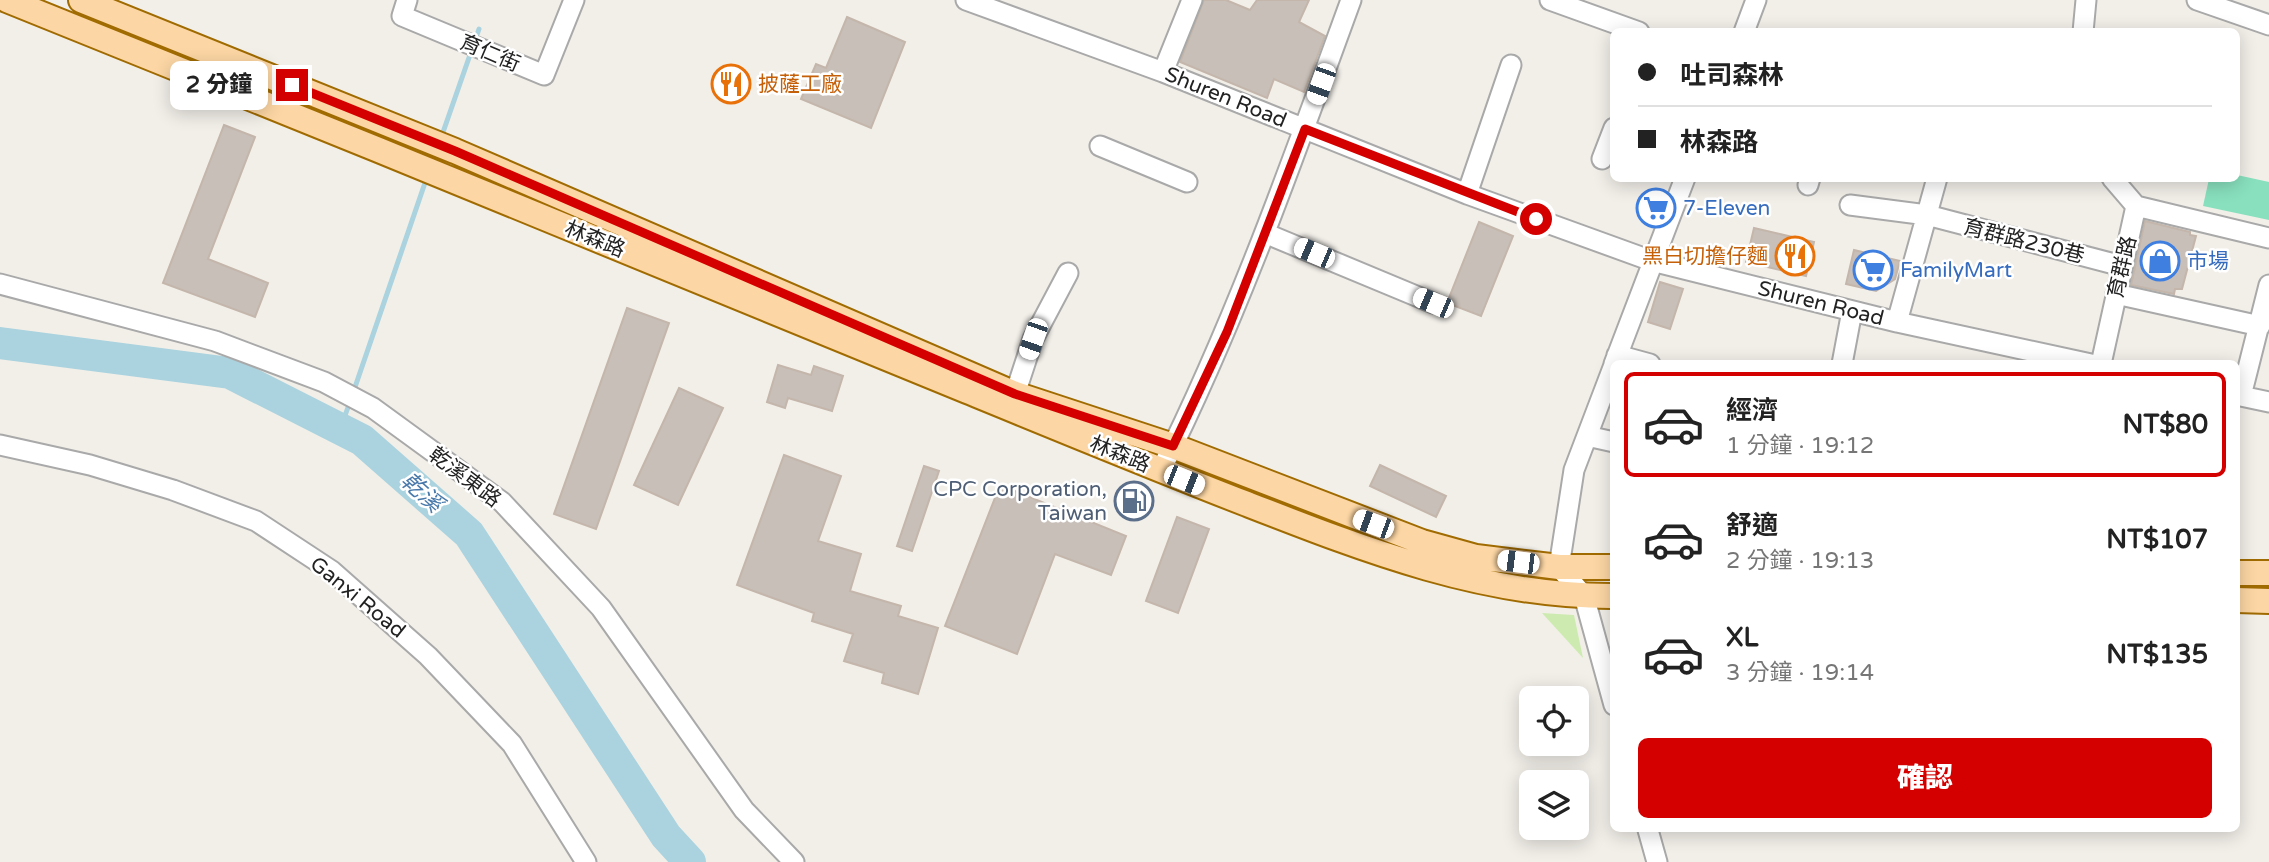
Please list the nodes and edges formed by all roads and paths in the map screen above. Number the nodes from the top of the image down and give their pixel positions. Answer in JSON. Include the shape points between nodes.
{"nodes":[{"id":1,"x":7,"y":0,"type":"edge"},
{"id":2,"x":81,"y":0,"type":"edge"},
{"id":3,"x":574,"y":0,"type":"edge"},
{"id":4,"x":967,"y":0,"type":"edge"},
{"id":5,"x":1192,"y":0,"type":"edge"},
{"id":6,"x":1352,"y":0,"type":"edge"},
{"id":7,"x":1550,"y":0,"type":"edge"},
{"id":8,"x":1756,"y":0,"type":"edge"},
{"id":9,"x":2086,"y":0,"type":"edge"},
{"id":10,"x":2197,"y":0,"type":"edge"},
{"id":11,"x":404,"y":8,"type":"edge"},
{"id":12,"x":2269,"y":25,"type":"edge"},
{"id":13,"x":1628,"y":28,"type":"edge"},
{"id":14,"x":1746,"y":28,"type":"edge"},
{"id":15,"x":2083,"y":28,"type":"edge"},
{"id":16,"x":1511,"y":65,"type":"dead end"},
{"id":17,"x":1163,"y":72,"type":"junction"},
{"id":18,"x":1305,"y":129,"type":"junction"},
{"id":19,"x":1610,"y":138,"type":"edge"},
{"id":20,"x":1100,"y":146,"type":"dead end"},
{"id":21,"x":1602,"y":159,"type":"dead end"},
{"id":22,"x":1187,"y":182,"type":"dead end"},
{"id":23,"x":1683,"y":182,"type":"edge"},
{"id":24,"x":1936,"y":182,"type":"edge"},
{"id":25,"x":2115,"y":182,"type":"edge"},
{"id":26,"x":1467,"y":194,"type":"junction"},
{"id":27,"x":1850,"y":205,"type":"dead end"},
{"id":28,"x":2136,"y":206,"type":"junction"},
{"id":29,"x":1927,"y":215,"type":"junction"},
{"id":30,"x":1267,"y":233,"type":"junction"},
{"id":31,"x":2269,"y":239,"type":"edge"},
{"id":32,"x":1652,"y":261,"type":"junction"},
{"id":33,"x":2122,"y":266,"type":"junction"},
{"id":34,"x":1068,"y":273,"type":"dead end"},
{"id":35,"x":0,"y":285,"type":"edge"},
{"id":36,"x":2269,"y":285,"type":"edge"},
{"id":37,"x":2116,"y":294,"type":"junction"},
{"id":38,"x":1433,"y":303,"type":"dead end"},
{"id":39,"x":1852,"y":311,"type":"junction"},
{"id":40,"x":1897,"y":323,"type":"junction"},
{"id":41,"x":2260,"y":326,"type":"junction"},
{"id":42,"x":2034,"y":358,"type":"edge"},
{"id":43,"x":1615,"y":360,"type":"edge"},
{"id":44,"x":1843,"y":360,"type":"edge"},
{"id":45,"x":2053,"y":360,"type":"edge"},
{"id":46,"x":2102,"y":360,"type":"edge"},
{"id":47,"x":1610,"y":374,"type":"edge"},
{"id":48,"x":2240,"y":392,"type":"edge"},
{"id":49,"x":1015,"y":394,"type":"junction"},
{"id":50,"x":2240,"y":395,"type":"edge"},
{"id":51,"x":2269,"y":402,"type":"edge"},
{"id":52,"x":1587,"y":436,"type":"junction"},
{"id":53,"x":1610,"y":441,"type":"edge"},
{"id":54,"x":0,"y":445,"type":"edge"},
{"id":55,"x":1173,"y":446,"type":"junction"},
{"id":56,"x":1161,"y":470,"type":"junction"},
{"id":57,"x":1559,"y":567,"type":"junction"},
{"id":58,"x":1610,"y":567,"type":"edge"},
{"id":59,"x":2240,"y":573,"type":"edge"},
{"id":60,"x":2269,"y":573,"type":"edge"},
{"id":61,"x":1584,"y":596,"type":"junction"},
{"id":62,"x":1610,"y":596,"type":"edge"},
{"id":63,"x":2240,"y":600,"type":"edge"},
{"id":64,"x":2269,"y":601,"type":"edge"},
{"id":65,"x":1610,"y":690,"type":"edge"},
{"id":66,"x":1649,"y":832,"type":"edge"},
{"id":67,"x":586,"y":862,"type":"edge"},
{"id":68,"x":794,"y":862,"type":"edge"},
{"id":69,"x":1657,"y":862,"type":"edge"}],
"edges":[{"from":1,"to":56,"type":"main road","name":"林森路"},
{"from":2,"to":49,"type":"main road","name":"林森路","via":[[455,151]]},
{"from":3,"to":11,"type":"street","name":"育仁街","via":[[544,75],[471,45]]},
{"from":4,"to":17,"type":"street","name":"Shuren Road"},
{"from":5,"to":17,"type":"street"},
{"from":6,"to":18,"type":"street"},
{"from":7,"to":13,"type":"street"},
{"from":8,"to":14,"type":"street"},
{"from":9,"to":15,"type":"street"},
{"from":10,"to":12,"type":"street"},
{"from":16,"to":26,"type":"street"},
{"from":17,"to":18,"type":"street","name":"Shuren Road"},
{"from":18,"to":26,"type":"street","name":"Shuren Road"},
{"from":18,"to":30,"type":"street"},
{"from":19,"to":21,"type":"street"},
{"from":20,"to":22,"type":"street"},
{"from":23,"to":32,"type":"street"},
{"from":24,"to":29,"type":"street"},
{"from":25,"to":28,"type":"street","name":"育群路"},
{"from":26,"to":32,"type":"street","name":"Shuren Road"},
{"from":27,"to":29,"type":"street","name":"育群路230巷"},
{"from":28,"to":31,"type":"street"},
{"from":28,"to":33,"type":"street","name":"育群路"},
{"from":29,"to":33,"type":"street","name":"育群路230巷"},
{"from":29,"to":40,"type":"street"},
{"from":30,"to":38,"type":"street"},
{"from":30,"to":55,"type":"street"},
{"from":32,"to":39,"type":"street","name":"Shuren Road"},
{"from":32,"to":43,"type":"street"},
{"from":33,"to":37,"type":"street","name":"育群路"},
{"from":34,"to":49,"type":"street","via":[[1033,339]]},
{"from":35,"to":68,"type":"street","name":"乾溪東路","via":[[215,341],[324,382],[373,408],[502,502],[592,598],[744,810]]},
{"from":36,"to":41,"type":"street"},
{"from":37,"to":41,"type":"street"},
{"from":37,"to":46,"type":"street","name":"育群路"},
{"from":39,"to":40,"type":"street","name":"Shuren Road"},
{"from":39,"to":44,"type":"street"},
{"from":40,"to":42,"type":"street","name":"Shuren Road"},
{"from":41,"to":48,"type":"street"},
{"from":42,"to":45,"type":"street","name":"Shuren Road"},
{"from":47,"to":52,"type":"street"},
{"from":49,"to":55,"type":"main road","name":"林森路"},
{"from":50,"to":51,"type":"street"},
{"from":52,"to":53,"type":"street"},
{"from":52,"to":57,"type":"street","via":[[1574,470]]},
{"from":54,"to":67,"type":"street","name":"Ganxi Road","via":[[173,489],[256,521],[332,571],[428,656],[512,744]]},
{"from":55,"to":56,"type":"street"},
{"from":55,"to":57,"type":"main road","name":"林森路","via":[[1422,542],[1476,557]]},
{"from":56,"to":61,"type":"main road","name":"林森路","via":[[1370,552],[1471,580]]},
{"from":57,"to":58,"type":"main road","name":"林森路"},
{"from":57,"to":61,"type":"street"},
{"from":59,"to":60,"type":"main road"},
{"from":61,"to":62,"type":"main road","name":"林森路"},
{"from":61,"to":65,"type":"street"},
{"from":63,"to":64,"type":"main road"},
{"from":66,"to":69,"type":"street"}]}
